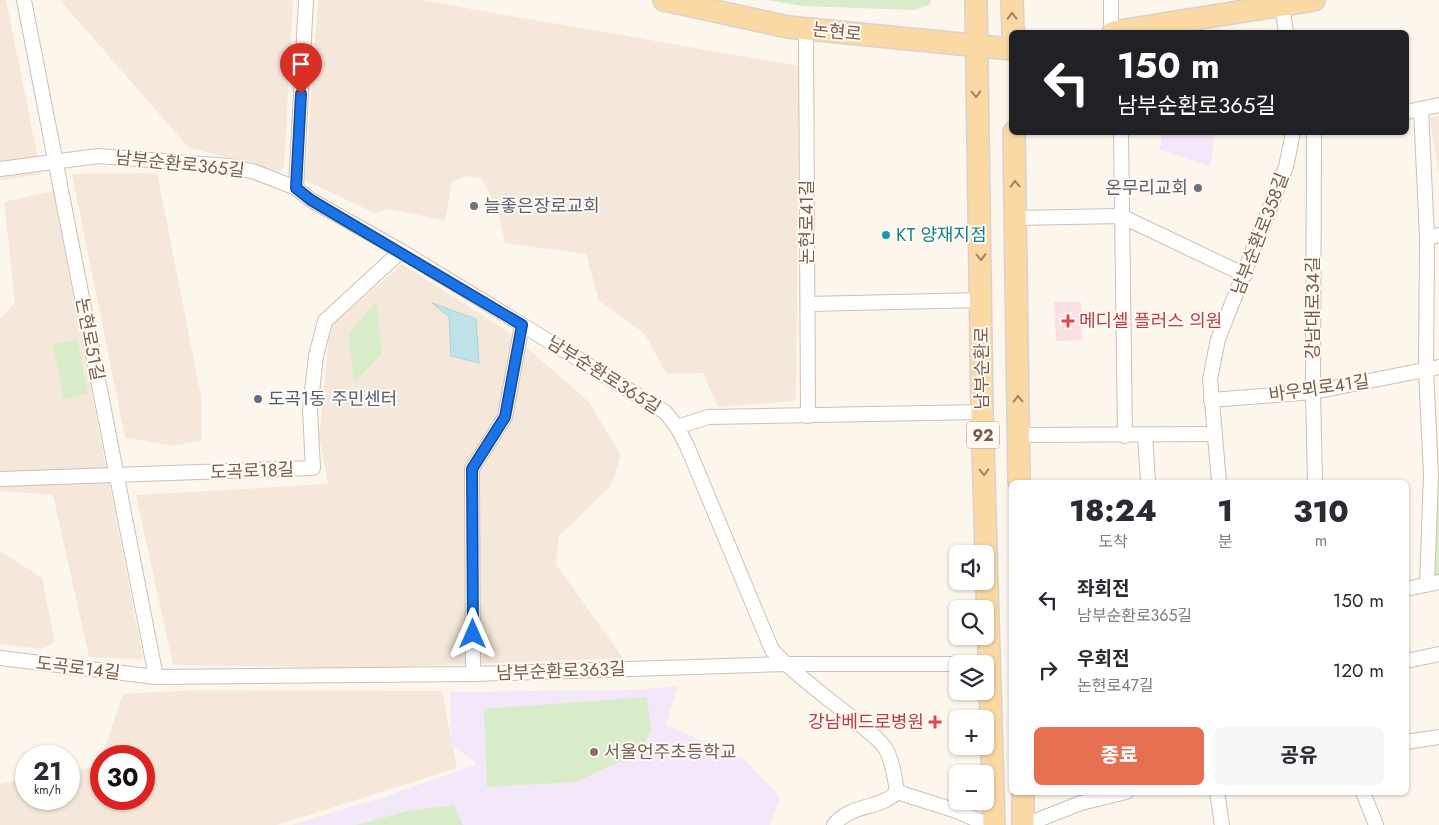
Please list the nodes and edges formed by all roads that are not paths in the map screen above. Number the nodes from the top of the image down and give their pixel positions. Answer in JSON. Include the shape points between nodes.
{"nodes":[{"id":1,"x":24,"y":0,"type":"edge"},
{"id":2,"x":306,"y":0,"type":"edge"},
{"id":3,"x":664,"y":0,"type":"edge"},
{"id":4,"x":976,"y":0,"type":"edge"},
{"id":5,"x":1012,"y":0,"type":"edge"},
{"id":6,"x":1111,"y":0,"type":"edge"},
{"id":7,"x":1314,"y":0,"type":"edge"},
{"id":8,"x":1282,"y":6,"type":"junction"},
{"id":9,"x":806,"y":29,"type":"junction"},
{"id":10,"x":1013,"y":30,"type":"edge"},
{"id":11,"x":1112,"y":30,"type":"edge"},
{"id":12,"x":1125,"y":30,"type":"edge"},
{"id":13,"x":1286,"y":30,"type":"edge"},
{"id":14,"x":975,"y":46,"type":"junction"},
{"id":15,"x":1009,"y":49,"type":"edge"},
{"id":16,"x":1439,"y":105,"type":"edge"},
{"id":17,"x":1421,"y":109,"type":"junction"},
{"id":18,"x":1409,"y":111,"type":"edge"},
{"id":19,"x":1014,"y":135,"type":"edge"},
{"id":20,"x":1121,"y":135,"type":"edge"},
{"id":21,"x":1293,"y":135,"type":"edge"},
{"id":22,"x":1314,"y":135,"type":"edge"},
{"id":23,"x":54,"y":160,"type":"junction"},
{"id":24,"x":0,"y":169,"type":"edge"},
{"id":25,"x":296,"y":188,"type":"junction"},
{"id":26,"x":1121,"y":216,"type":"junction"},
{"id":27,"x":1015,"y":218,"type":"junction"},
{"id":28,"x":1433,"y":237,"type":"edge"},
{"id":29,"x":401,"y":251,"type":"junction"},
{"id":30,"x":1244,"y":275,"type":"junction"},
{"id":31,"x":982,"y":300,"type":"junction"},
{"id":32,"x":808,"y":304,"type":"junction"},
{"id":33,"x":522,"y":325,"type":"junction"},
{"id":34,"x":1433,"y":369,"type":"edge"},
{"id":35,"x":1313,"y":392,"type":"junction"},
{"id":36,"x":1211,"y":400,"type":"junction"},
{"id":37,"x":982,"y":412,"type":"junction"},
{"id":38,"x":808,"y":416,"type":"junction"},
{"id":39,"x":677,"y":427,"type":"junction"},
{"id":40,"x":1214,"y":434,"type":"junction"},
{"id":41,"x":1018,"y":435,"type":"junction"},
{"id":42,"x":1145,"y":435,"type":"junction"},
{"id":43,"x":1125,"y":436,"type":"junction"},
{"id":44,"x":1435,"y":474,"type":"edge"},
{"id":45,"x":116,"y":476,"type":"junction"},
{"id":46,"x":0,"y":479,"type":"edge"},
{"id":47,"x":1019,"y":480,"type":"edge"},
{"id":48,"x":1148,"y":480,"type":"edge"},
{"id":49,"x":1219,"y":480,"type":"edge"},
{"id":50,"x":1316,"y":480,"type":"edge"},
{"id":51,"x":1433,"y":583,"type":"edge"},
{"id":52,"x":1409,"y":588,"type":"edge"},
{"id":53,"x":1439,"y":654,"type":"edge"},
{"id":54,"x":988,"y":655,"type":"edge"},
{"id":55,"x":0,"y":658,"type":"edge"},
{"id":56,"x":1409,"y":661,"type":"edge"},
{"id":57,"x":785,"y":664,"type":"junction"},
{"id":58,"x":949,"y":664,"type":"edge"},
{"id":59,"x":473,"y":674,"type":"junction"},
{"id":60,"x":156,"y":677,"type":"junction"},
{"id":61,"x":989,"y":700,"type":"edge"},
{"id":62,"x":1439,"y":737,"type":"edge"},
{"id":63,"x":1409,"y":742,"type":"edge"},
{"id":64,"x":898,"y":792,"type":"junction"},
{"id":65,"x":1023,"y":795,"type":"edge"},
{"id":66,"x":1114,"y":795,"type":"edge"},
{"id":67,"x":1217,"y":795,"type":"edge"},
{"id":68,"x":1364,"y":795,"type":"edge"},
{"id":69,"x":834,"y":825,"type":"edge"},
{"id":70,"x":988,"y":825,"type":"edge"},
{"id":71,"x":994,"y":825,"type":"edge"},
{"id":72,"x":1024,"y":825,"type":"edge"},
{"id":73,"x":1222,"y":825,"type":"edge"},
{"id":74,"x":1376,"y":825,"type":"edge"}],
"edges":[{"from":1,"to":23,"type":"street","name":"논현로51길"},
{"from":2,"to":25,"type":"street"},
{"from":3,"to":9,"type":"main road","name":"논현로"},
{"from":4,"to":14,"type":"main road","name":"남부순환로","number":"92"},
{"from":10,"to":5,"type":"main road","one_way":true},
{"from":6,"to":11,"type":"street"},
{"from":7,"to":8,"type":"main road"},
{"from":8,"to":12,"type":"main road"},
{"from":8,"to":13,"type":"street"},
{"from":9,"to":14,"type":"main road","name":"논현로"},
{"from":9,"to":32,"type":"street","name":"논현로41길"},
{"from":14,"to":15,"type":"main road","name":"논현로"},
{"from":14,"to":31,"type":"main road","name":"남부순환로","number":"92","one_way":true},
{"from":16,"to":17,"type":"street"},
{"from":17,"to":18,"type":"street"},
{"from":17,"to":28,"type":"street"},
{"from":27,"to":19,"type":"main road","name":"남부순환로","number":"92","one_way":true},
{"from":20,"to":26,"type":"street"},
{"from":21,"to":30,"type":"street","name":"남부순환로358길","via":[[1286,167]]},
{"from":22,"to":35,"type":"street","name":"강남대로34길"},
{"from":23,"to":24,"type":"street","name":"남부순환로365길"},
{"from":23,"to":25,"type":"street","name":"남부순환로365길","via":[[98,156],[229,166]]},
{"from":23,"to":45,"type":"street","name":"논현로51길"},
{"from":25,"to":29,"type":"street","name":"남부순환로365길","via":[[311,200]]},
{"from":26,"to":27,"type":"street"},
{"from":26,"to":30,"type":"street"},
{"from":26,"to":43,"type":"street"},
{"from":41,"to":27,"type":"main road","name":"남부순환로","number":"92","one_way":true},
{"from":28,"to":34,"type":"street"},
{"from":29,"to":33,"type":"street","name":"남부순환로365길"},
{"from":29,"to":45,"type":"street","name":"도곡로18길","via":[[325,321],[316,356],[310,410],[313,468]]},
{"from":30,"to":36,"type":"street","name":"남부순환로358길","via":[[1218,339],[1210,379]]},
{"from":31,"to":32,"type":"street"},
{"from":31,"to":37,"type":"main road","name":"남부순환로","number":"92"},
{"from":32,"to":38,"type":"street","name":"논현로41길"},
{"from":33,"to":39,"type":"street","name":"남부순환로365길","via":[[665,412]]},
{"from":33,"to":59,"type":"street","via":[[505,417],[472,469]]},
{"from":34,"to":35,"type":"street","name":"바우뫼로41길"},
{"from":34,"to":44,"type":"street"},
{"from":35,"to":36,"type":"street","name":"바우뫼로41길"},
{"from":35,"to":50,"type":"street","name":"강남대로34길"},
{"from":36,"to":40,"type":"street","name":"남부순환로358길"},
{"from":37,"to":38,"type":"street","name":"남부순환로365길"},
{"from":37,"to":54,"type":"main road","name":"남부순환로","number":"92","one_way":true},
{"from":38,"to":39,"type":"street","name":"남부순환로365길","via":[[708,417]]},
{"from":39,"to":57,"type":"street","via":[[772,650]]},
{"from":40,"to":42,"type":"street"},
{"from":40,"to":49,"type":"street","name":"남부순환로358길"},
{"from":41,"to":43,"type":"street"},
{"from":41,"to":47,"type":"main road","name":"남부순환로","number":"92"},
{"from":42,"to":43,"type":"street"},
{"from":42,"to":48,"type":"street"},
{"from":44,"to":51,"type":"street"},
{"from":45,"to":46,"type":"street","name":"도곡로18길"},
{"from":45,"to":60,"type":"street","name":"논현로51길"},
{"from":51,"to":52,"type":"street"},
{"from":53,"to":56,"type":"street"},
{"from":55,"to":60,"type":"street","name":"도곡로14길"},
{"from":57,"to":58,"type":"street","name":"남부순환로363길"},
{"from":57,"to":59,"type":"street","name":"남부순환로363길"},
{"from":57,"to":64,"type":"street","via":[[879,741],[893,767]]},
{"from":59,"to":60,"type":"street","name":"남부순환로363길"},
{"from":61,"to":71,"type":"main road","name":"남부순환로","number":"92"},
{"from":62,"to":63,"type":"street"},
{"from":64,"to":69,"type":"street","via":[[891,799],[843,814]]},
{"from":64,"to":70,"type":"street"},
{"from":65,"to":72,"type":"main road"},
{"from":66,"to":72,"type":"street","via":[[1081,803]]},
{"from":67,"to":73,"type":"street"},
{"from":68,"to":74,"type":"street"}]}
